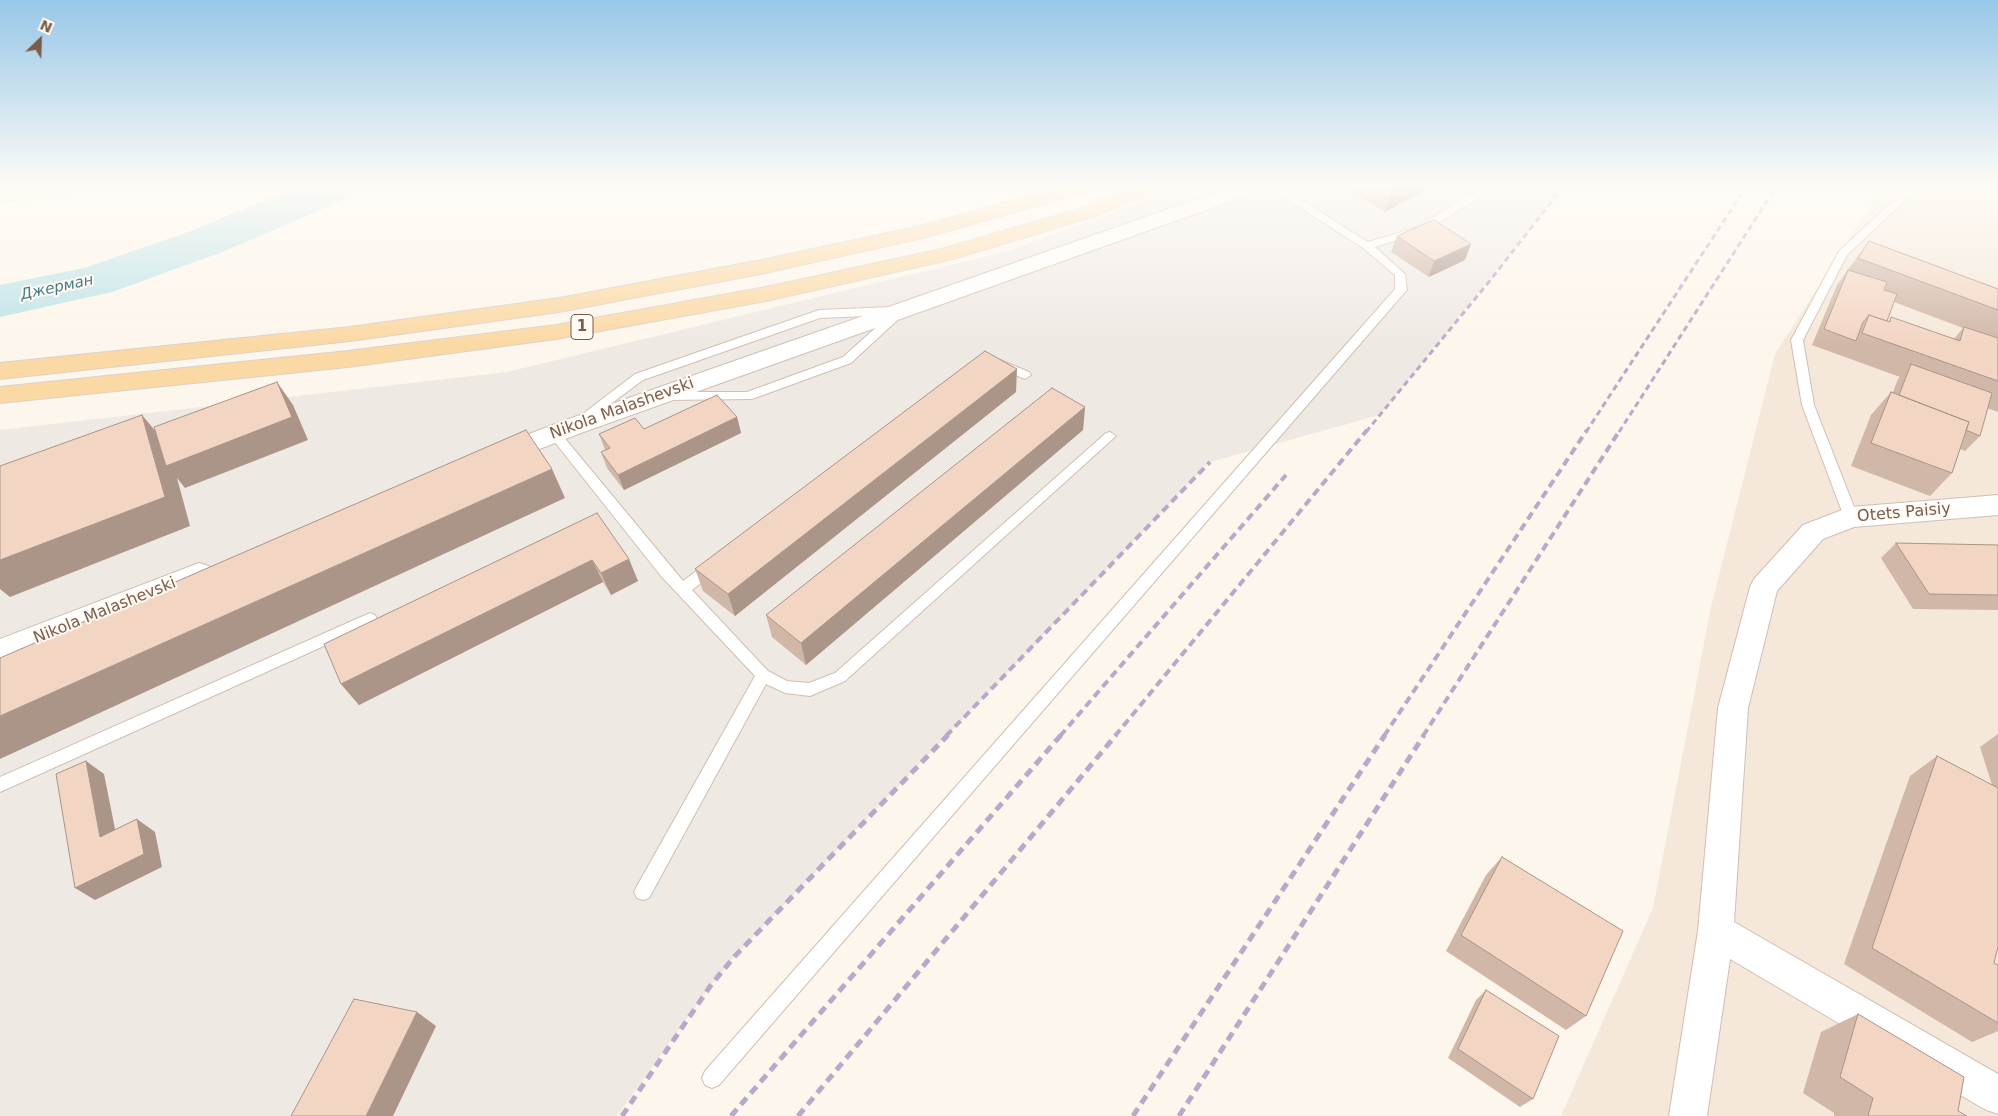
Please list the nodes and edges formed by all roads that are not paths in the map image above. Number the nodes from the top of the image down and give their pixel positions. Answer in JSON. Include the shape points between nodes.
{"nodes":[{"id":1,"x":889,"y":239,"type":"edge"},
{"id":2,"x":996,"y":239,"type":"edge"},
{"id":3,"x":1106,"y":239,"type":"edge"},
{"id":4,"x":1356,"y":239,"type":"edge"},
{"id":5,"x":1389,"y":239,"type":"edge"},
{"id":6,"x":1859,"y":239,"type":"edge"},
{"id":7,"x":1367,"y":246,"type":"junction"},
{"id":8,"x":901,"y":311,"type":"junction"},
{"id":9,"x":983,"y":360,"type":"edge"},
{"id":10,"x":0,"y":371,"type":"edge"},
{"id":11,"x":1025,"y":375,"type":"dead end"},
{"id":12,"x":0,"y":395,"type":"edge"},
{"id":13,"x":563,"y":430,"type":"junction"},
{"id":14,"x":1110,"y":436,"type":"dead end"},
{"id":15,"x":480,"y":462,"type":"edge"},
{"id":16,"x":1998,"y":505,"type":"edge"},
{"id":17,"x":1851,"y":517,"type":"junction"},
{"id":18,"x":722,"y":559,"type":"edge"},
{"id":19,"x":222,"y":564,"type":"edge"},
{"id":20,"x":683,"y":589,"type":"junction"},
{"id":21,"x":370,"y":619,"type":"dead end"},
{"id":22,"x":0,"y":652,"type":"edge"},
{"id":23,"x":763,"y":675,"type":"junction"},
{"id":24,"x":0,"y":785,"type":"edge"},
{"id":25,"x":643,"y":892,"type":"dead end"},
{"id":26,"x":1716,"y":931,"type":"junction"},
{"id":27,"x":712,"y":1078,"type":"dead end"},
{"id":28,"x":1998,"y":1095,"type":"edge"},
{"id":29,"x":1688,"y":1116,"type":"edge"}],
"edges":[{"from":1,"to":10,"type":"main road","number":"1","via":[[559,305],[350,334]]},
{"from":2,"to":12,"type":"main road","number":"1","via":[[945,254],[766,294],[556,332],[338,360]]},
{"from":3,"to":8,"type":"street","name":"Nikola Malashevski"},
{"from":4,"to":7,"type":"lane"},
{"from":5,"to":7,"type":"lane"},
{"from":6,"to":17,"type":"lane","via":[[1844,253],[1797,340],[1808,405]]},
{"from":7,"to":27,"type":"lane","via":[[1400,274],[1401,290]]},
{"from":8,"to":13,"type":"street","name":"Nikola Malashevski"},
{"from":8,"to":13,"type":"lane","via":[[819,314],[639,377]]},
{"from":9,"to":11,"type":"lane"},
{"from":13,"to":15,"type":"street","name":"Nikola Malashevski"},
{"from":13,"to":20,"type":"lane","via":[[666,572]]},
{"from":14,"to":23,"type":"lane","via":[[840,677],[810,690],[785,687]]},
{"from":16,"to":17,"type":"street","name":"Otets Paisiy"},
{"from":17,"to":26,"type":"street","name":"Otets Paisiy","via":[[1812,532],[1764,587],[1733,708]]},
{"from":18,"to":20,"type":"lane"},
{"from":19,"to":22,"type":"street","name":"Nikola Malashevski"},
{"from":20,"to":23,"type":"lane"},
{"from":21,"to":24,"type":"lane"},
{"from":23,"to":25,"type":"lane"},
{"from":26,"to":28,"type":"street"},
{"from":26,"to":29,"type":"street"}]}
